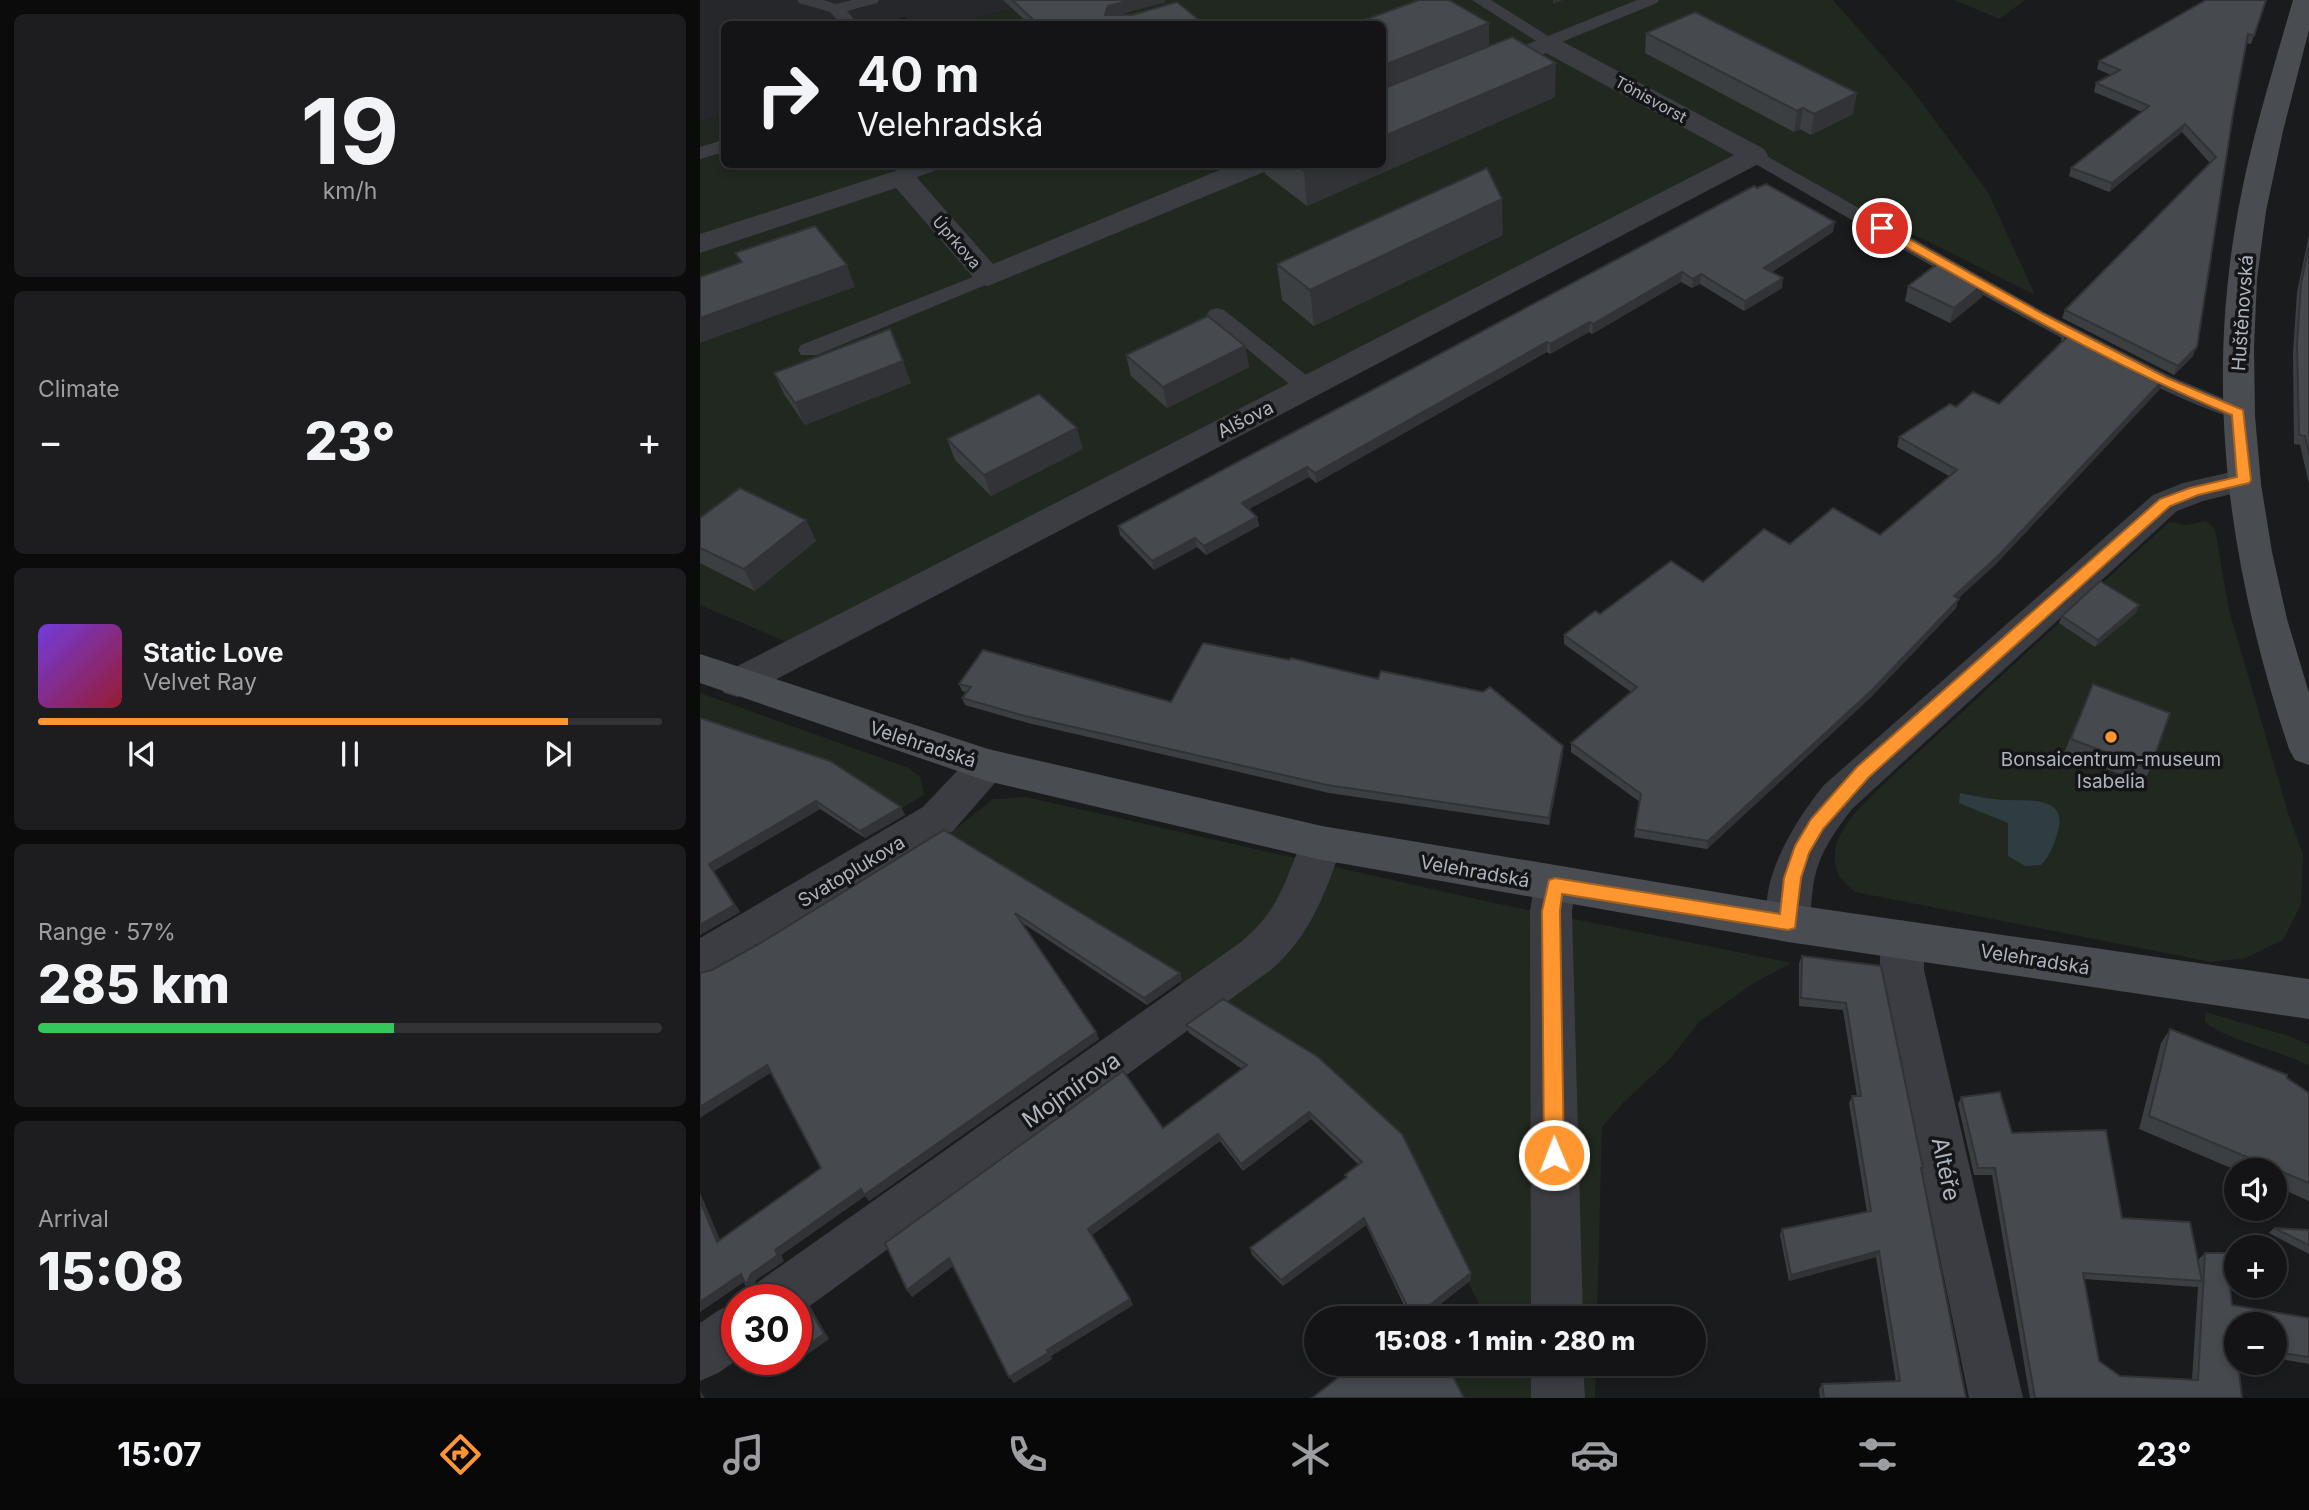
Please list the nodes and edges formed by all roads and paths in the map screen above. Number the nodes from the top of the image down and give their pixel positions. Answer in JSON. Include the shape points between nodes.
{"nodes":[{"id":1,"x":805,"y":0,"type":"edge"},
{"id":2,"x":870,"y":0,"type":"edge"},
{"id":3,"x":1480,"y":0,"type":"edge"},
{"id":4,"x":2305,"y":0,"type":"edge"},
{"id":5,"x":1646,"y":1,"type":"edge"},
{"id":6,"x":836,"y":9,"type":"junction"},
{"id":7,"x":847,"y":21,"type":"edge"},
{"id":8,"x":1547,"y":43,"type":"junction"},
{"id":9,"x":1472,"y":77,"type":"edge"},
{"id":10,"x":721,"y":147,"type":"edge"},
{"id":11,"x":700,"y":153,"type":"edge"},
{"id":12,"x":1754,"y":155,"type":"junction"},
{"id":13,"x":925,"y":168,"type":"edge"},
{"id":14,"x":1249,"y":168,"type":"edge"},
{"id":15,"x":901,"y":177,"type":"junction"},
{"id":16,"x":700,"y":244,"type":"edge"},
{"id":17,"x":988,"y":277,"type":"junction"},
{"id":18,"x":1217,"y":314,"type":"dead end"},
{"id":19,"x":809,"y":350,"type":"dead end"},
{"id":20,"x":1307,"y":387,"type":"junction"},
{"id":21,"x":2238,"y":413,"type":"junction"},
{"id":22,"x":2244,"y":480,"type":"junction"},
{"id":23,"x":700,"y":668,"type":"edge"},
{"id":24,"x":737,"y":683,"type":"junction"},
{"id":25,"x":2309,"y":749,"type":"edge"},
{"id":26,"x":987,"y":765,"type":"junction"},
{"id":27,"x":1322,"y":843,"type":"junction"},
{"id":28,"x":1555,"y":885,"type":"junction"},
{"id":29,"x":1788,"y":923,"type":"junction"},
{"id":30,"x":1902,"y":939,"type":"junction"},
{"id":31,"x":700,"y":961,"type":"edge"},
{"id":32,"x":2309,"y":999,"type":"edge"},
{"id":33,"x":798,"y":1284,"type":"edge"},
{"id":34,"x":1557,"y":1306,"type":"edge"},
{"id":35,"x":721,"y":1340,"type":"edge"},
{"id":36,"x":700,"y":1355,"type":"edge"},
{"id":37,"x":1557,"y":1376,"type":"edge"},
{"id":38,"x":1558,"y":1398,"type":"edge"},
{"id":39,"x":1996,"y":1398,"type":"edge"}],
"edges":[{"from":1,"to":6,"type":"lane"},
{"from":2,"to":6,"type":"lane"},
{"from":3,"to":8,"type":"lane"},
{"from":4,"to":21,"type":"street","name":"Huštěnovská","via":[[2252,211],[2237,346]]},
{"from":5,"to":8,"type":"lane"},
{"from":6,"to":7,"type":"lane"},
{"from":8,"to":9,"type":"street"},
{"from":8,"to":12,"type":"street","name":"Tönisvorst"},
{"from":10,"to":11,"type":"lane"},
{"from":12,"to":20,"type":"street","name":"Alšova"},
{"from":12,"to":21,"type":"lane","via":[[2039,317],[2162,381]]},
{"from":13,"to":15,"type":"lane"},
{"from":14,"to":17,"type":"street","name":"Úprkova"},
{"from":15,"to":16,"type":"street"},
{"from":15,"to":17,"type":"street","name":"Úprkova"},
{"from":17,"to":19,"type":"lane"},
{"from":18,"to":20,"type":"lane"},
{"from":20,"to":24,"type":"street","name":"Alšova"},
{"from":21,"to":22,"type":"street","name":"Huštěnovská"},
{"from":22,"to":25,"type":"street","name":"Huštěnovská","via":[[2270,631]]},
{"from":22,"to":29,"type":"street","via":[[2165,503],[1863,772],[1817,824],[1801,852]]},
{"from":23,"to":24,"type":"street","name":"Velehradská"},
{"from":24,"to":26,"type":"street","name":"Velehradská"},
{"from":26,"to":27,"type":"street","name":"Velehradská"},
{"from":26,"to":31,"type":"street","name":"Svatoplukova","via":[[938,819]]},
{"from":27,"to":28,"type":"street","name":"Velehradská"},
{"from":27,"to":33,"type":"street","name":"Mojmírova","via":[[1289,923],[1272,942],[1220,984]]},
{"from":28,"to":29,"type":"street","name":"Velehradská"},
{"from":28,"to":34,"type":"street","via":[[1551,911]]},
{"from":29,"to":30,"type":"street","name":"Velehradská"},
{"from":30,"to":32,"type":"street","name":"Velehradská"},
{"from":30,"to":39,"type":"street","name":"Altéře","via":[[1902,970]]},
{"from":35,"to":36,"type":"street"},
{"from":37,"to":38,"type":"street"}]}
